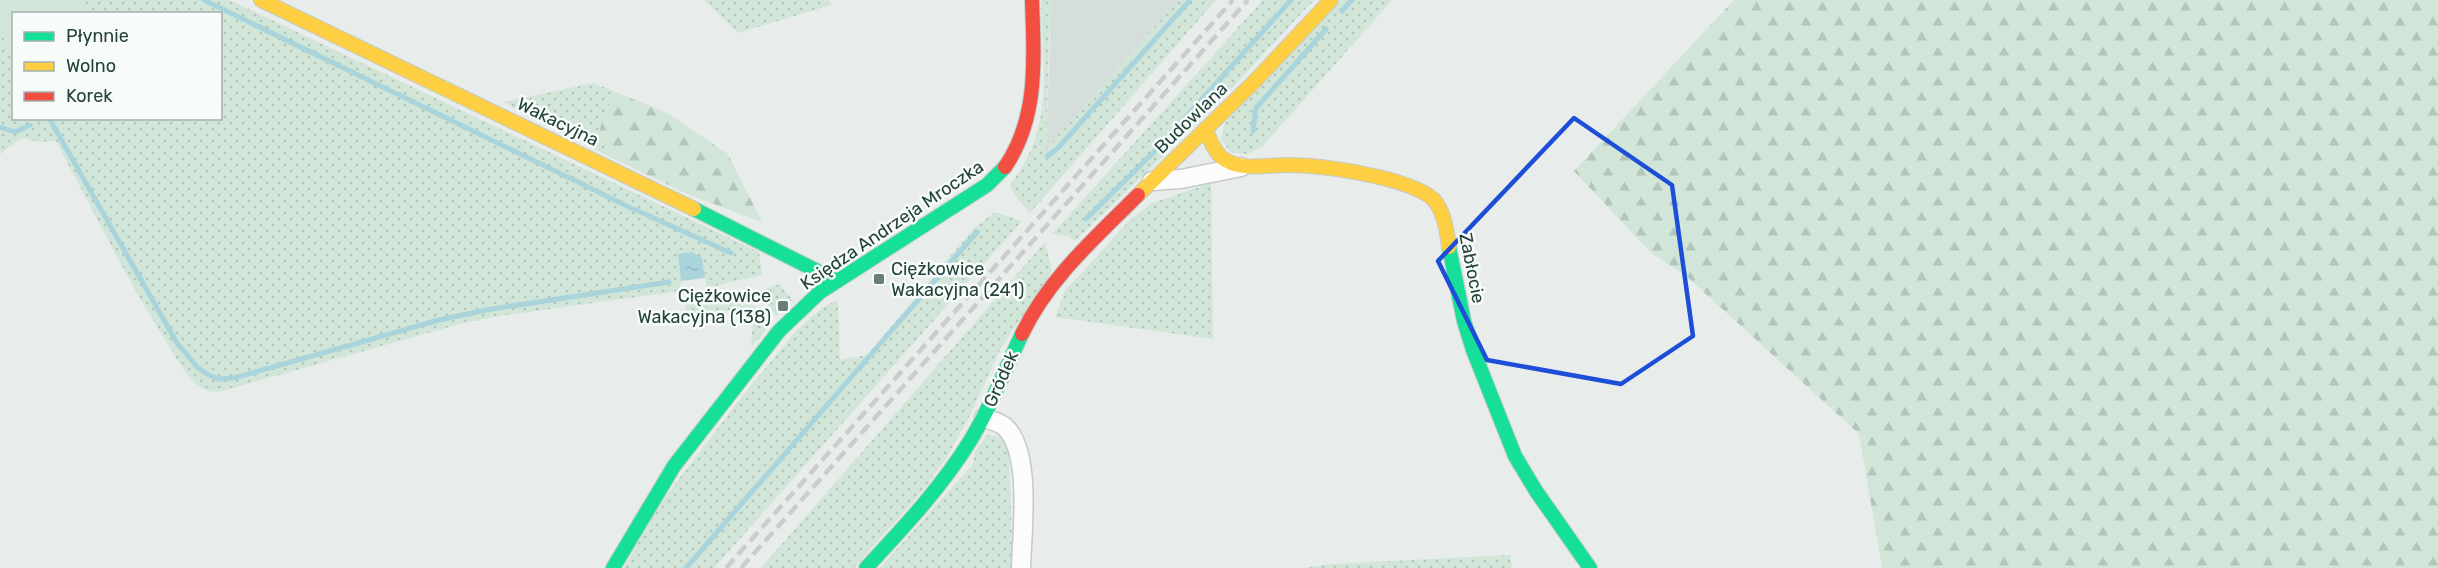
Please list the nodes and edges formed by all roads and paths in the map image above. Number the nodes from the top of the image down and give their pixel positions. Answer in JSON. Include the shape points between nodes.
{"nodes":[{"id":1,"x":261,"y":0,"type":"edge"},
{"id":2,"x":1032,"y":0,"type":"edge"},
{"id":3,"x":1331,"y":0,"type":"edge"},
{"id":4,"x":1205,"y":129,"type":"junction"},
{"id":5,"x":1241,"y":167,"type":"junction"},
{"id":6,"x":1152,"y":181,"type":"junction"},
{"id":7,"x":1073,"y":260,"type":"joint"},
{"id":8,"x":837,"y":280,"type":"junction"},
{"id":9,"x":984,"y":418,"type":"junction"},
{"id":10,"x":613,"y":568,"type":"edge"},
{"id":11,"x":866,"y":568,"type":"edge"},
{"id":12,"x":1021,"y":568,"type":"edge"},
{"id":13,"x":1590,"y":568,"type":"edge"}],
"edges":[{"from":1,"to":8,"type":"street","name":"Wakacyjna"},
{"from":2,"to":8,"type":"street","name":"Księdza Andrzeja Mroczka","via":[[1030,112],[1017,151],[987,184]]},
{"from":3,"to":4,"type":"street","name":"Budowlana","via":[[1290,48]]},
{"from":4,"to":5,"type":"street","via":[[1219,156]]},
{"from":4,"to":6,"type":"street","name":"Budowlana"},
{"from":5,"to":6,"type":"street"},
{"from":5,"to":13,"type":"street","name":"Zabłocie","via":[[1323,168],[1395,181],[1434,200],[1446,229],[1473,350],[1515,456]]},
{"from":6,"to":7,"type":"street","name":"Budowlana"},
{"from":7,"to":9,"type":"street","name":"Gródek","via":[[1026,324]]},
{"from":8,"to":10,"type":"street","name":"Księdza Andrzeja Mroczka","via":[[779,331],[674,466]]},
{"from":9,"to":11,"type":"street","via":[[938,488]]},
{"from":9,"to":12,"type":"street","name":"Gródek","via":[[1004,425],[1017,442],[1023,461]]}]}
